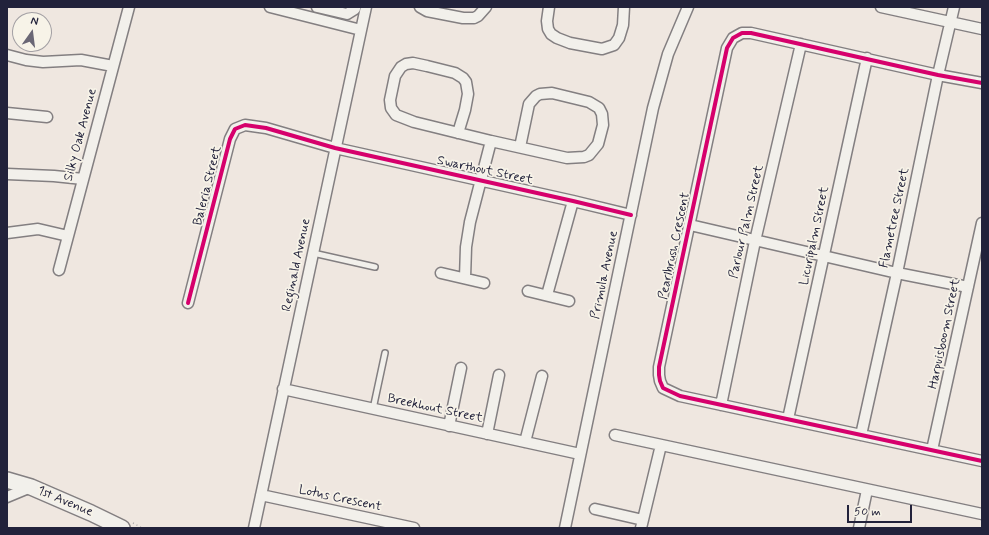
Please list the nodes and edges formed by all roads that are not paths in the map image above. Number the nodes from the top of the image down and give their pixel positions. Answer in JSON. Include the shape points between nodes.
{"nodes":[{"id":1,"x":128,"y":7,"type":"edge"},
{"id":2,"x":270,"y":7,"type":"edge"},
{"id":3,"x":317,"y":7,"type":"edge"},
{"id":4,"x":355,"y":7,"type":"edge"},
{"id":5,"x":366,"y":7,"type":"edge"},
{"id":6,"x":420,"y":7,"type":"edge"},
{"id":7,"x":486,"y":7,"type":"edge"},
{"id":8,"x":550,"y":7,"type":"edge"},
{"id":9,"x":624,"y":7,"type":"edge"},
{"id":10,"x":688,"y":7,"type":"edge"},
{"id":11,"x":881,"y":7,"type":"edge"},
{"id":12,"x":954,"y":7,"type":"edge"},
{"id":13,"x":951,"y":22,"type":"junction"},
{"id":14,"x":982,"y":29,"type":"edge"},
{"id":15,"x":361,"y":30,"type":"junction"},
{"id":16,"x":801,"y":44,"type":"junction"},
{"id":17,"x":7,"y":55,"type":"edge"},
{"id":18,"x":867,"y":58,"type":"junction"},
{"id":19,"x":113,"y":66,"type":"junction"},
{"id":20,"x":938,"y":74,"type":"junction"},
{"id":21,"x":982,"y":83,"type":"edge"},
{"id":22,"x":7,"y":113,"type":"edge"},
{"id":23,"x":47,"y":117,"type":"dead end"},
{"id":24,"x":458,"y":133,"type":"junction"},
{"id":25,"x":490,"y":141,"type":"junction"},
{"id":26,"x":520,"y":147,"type":"junction"},
{"id":27,"x":335,"y":148,"type":"junction"},
{"id":28,"x":7,"y":174,"type":"edge"},
{"id":29,"x":83,"y":179,"type":"junction"},
{"id":30,"x":480,"y":180,"type":"junction"},
{"id":31,"x":573,"y":200,"type":"junction"},
{"id":32,"x":631,"y":215,"type":"junction"},
{"id":33,"x":982,"y":223,"type":"edge"},
{"id":34,"x":690,"y":225,"type":"junction"},
{"id":35,"x":7,"y":233,"type":"edge"},
{"id":36,"x":68,"y":236,"type":"junction"},
{"id":37,"x":756,"y":242,"type":"junction"},
{"id":38,"x":313,"y":253,"type":"junction"},
{"id":39,"x":824,"y":256,"type":"junction"},
{"id":40,"x":375,"y":267,"type":"dead end"},
{"id":41,"x":59,"y":270,"type":"dead end"},
{"id":42,"x":441,"y":273,"type":"dead end"},
{"id":43,"x":897,"y":273,"type":"junction"},
{"id":44,"x":465,"y":278,"type":"junction"},
{"id":45,"x":484,"y":283,"type":"dead end"},
{"id":46,"x":968,"y":287,"type":"junction"},
{"id":47,"x":528,"y":291,"type":"dead end"},
{"id":48,"x":547,"y":295,"type":"junction"},
{"id":49,"x":569,"y":301,"type":"dead end"},
{"id":50,"x":188,"y":303,"type":"dead end"},
{"id":51,"x":385,"y":353,"type":"dead end"},
{"id":52,"x":461,"y":368,"type":"dead end"},
{"id":53,"x":499,"y":375,"type":"dead end"},
{"id":54,"x":542,"y":376,"type":"dead end"},
{"id":55,"x":283,"y":389,"type":"junction"},
{"id":56,"x":721,"y":405,"type":"junction"},
{"id":57,"x":372,"y":409,"type":"junction"},
{"id":58,"x":788,"y":420,"type":"junction"},
{"id":59,"x":449,"y":426,"type":"junction"},
{"id":60,"x":487,"y":434,"type":"junction"},
{"id":61,"x":615,"y":435,"type":"dead end"},
{"id":62,"x":861,"y":435,"type":"junction"},
{"id":63,"x":525,"y":442,"type":"junction"},
{"id":64,"x":661,"y":445,"type":"junction"},
{"id":65,"x":932,"y":450,"type":"junction"},
{"id":66,"x":580,"y":454,"type":"junction"},
{"id":67,"x":982,"y":461,"type":"edge"},
{"id":68,"x":7,"y":480,"type":"edge"},
{"id":69,"x":31,"y":487,"type":"junction"},
{"id":70,"x":868,"y":490,"type":"junction"},
{"id":71,"x":261,"y":495,"type":"junction"},
{"id":72,"x":7,"y":497,"type":"edge"},
{"id":73,"x":595,"y":509,"type":"dead end"},
{"id":74,"x":982,"y":514,"type":"edge"},
{"id":75,"x":642,"y":524,"type":"edge"},
{"id":76,"x":122,"y":528,"type":"edge"},
{"id":77,"x":254,"y":528,"type":"edge"},
{"id":78,"x":414,"y":528,"type":"edge"},
{"id":79,"x":565,"y":528,"type":"edge"},
{"id":80,"x":859,"y":528,"type":"edge"}],
"edges":[{"from":1,"to":19,"type":"street","name":"Silky Oak Avenue"},
{"from":2,"to":15,"type":"street"},
{"from":3,"to":4,"type":"street","via":[[347,14]]},
{"from":5,"to":15,"type":"street","name":"Reginald Avenue"},
{"from":6,"to":7,"type":"street","via":[[432,12],[470,18],[478,16]]},
{"from":8,"to":9,"type":"street","via":[[547,21],[551,34],[570,42],[602,49],[614,44],[619,38]]},
{"from":10,"to":32,"type":"street","name":"Primula Avenue","via":[[668,54],[659,84]]},
{"from":11,"to":13,"type":"street"},
{"from":12,"to":13,"type":"street","name":"Flametree Street"},
{"from":13,"to":14,"type":"street"},
{"from":13,"to":20,"type":"street","name":"Flametree Street"},
{"from":15,"to":27,"type":"street","name":"Reginald Avenue"},
{"from":16,"to":18,"type":"street","name":"Pearlbrush Crescent"},
{"from":16,"to":34,"type":"street","name":"Pearlbrush Crescent","via":[[746,32],[737,35],[730,42]]},
{"from":16,"to":37,"type":"street","name":"Parlour Palm Street"},
{"from":17,"to":19,"type":"street","via":[[43,62],[81,60]]},
{"from":18,"to":20,"type":"street","name":"Pearlbrush Crescent"},
{"from":18,"to":39,"type":"street","name":"Licuripalm Street"},
{"from":19,"to":29,"type":"street","name":"Silky Oak Avenue"},
{"from":20,"to":21,"type":"street","name":"Pearlbrush Crescent"},
{"from":20,"to":43,"type":"street","name":"Flametree Street"},
{"from":22,"to":23,"type":"street"},
{"from":24,"to":24,"type":"street","via":[[396,115],[391,108],[390,100],[395,76],[401,67],[406,64],[427,66],[455,73],[463,78],[468,94]]},
{"from":24,"to":25,"type":"street"},
{"from":25,"to":26,"type":"street"},
{"from":25,"to":30,"type":"street"},
{"from":26,"to":26,"type":"street","via":[[567,158],[589,155],[598,144],[603,125],[602,114],[599,108],[589,102],[552,93],[540,94],[529,104]]},
{"from":27,"to":30,"type":"street","name":"Swarthout Street"},
{"from":27,"to":38,"type":"street","name":"Reginald Avenue"},
{"from":27,"to":50,"type":"street","name":"Baleria Street","via":[[251,125],[235,129],[230,138]]},
{"from":28,"to":29,"type":"street"},
{"from":29,"to":36,"type":"street","name":"Silky Oak Avenue"},
{"from":30,"to":31,"type":"street","name":"Swarthout Street"},
{"from":30,"to":44,"type":"street","name":"Swarthout Street","via":[[468,234]]},
{"from":31,"to":32,"type":"street","name":"Swarthout Street"},
{"from":31,"to":48,"type":"street"},
{"from":32,"to":66,"type":"street","name":"Primula Avenue"},
{"from":33,"to":46,"type":"street","name":"Harpuisboom Street"},
{"from":34,"to":37,"type":"street"},
{"from":34,"to":56,"type":"street","name":"Pearlbrush Crescent","via":[[659,367],[660,381],[663,388],[680,396]]},
{"from":35,"to":36,"type":"street","via":[[38,229]]},
{"from":36,"to":41,"type":"street","name":"Silky Oak Avenue"},
{"from":37,"to":39,"type":"street"},
{"from":37,"to":56,"type":"street","name":"Parlour Palm Street"},
{"from":38,"to":40,"type":"lane"},
{"from":38,"to":55,"type":"street","name":"Reginald Avenue"},
{"from":39,"to":43,"type":"street"},
{"from":39,"to":58,"type":"street","name":"Licuripalm Street"},
{"from":42,"to":44,"type":"street"},
{"from":43,"to":46,"type":"street"},
{"from":43,"to":62,"type":"street","name":"Flametree Street"},
{"from":44,"to":45,"type":"street"},
{"from":46,"to":65,"type":"street","name":"Harpuisboom Street"},
{"from":47,"to":48,"type":"street"},
{"from":48,"to":49,"type":"street"},
{"from":51,"to":57,"type":"lane"},
{"from":52,"to":59,"type":"street"},
{"from":53,"to":60,"type":"street"},
{"from":54,"to":63,"type":"street"},
{"from":55,"to":57,"type":"street","name":"Breekhout Street"},
{"from":55,"to":71,"type":"street","name":"Reginald Avenue"},
{"from":56,"to":58,"type":"street","name":"Pearlbrush Crescent"},
{"from":57,"to":59,"type":"street","name":"Breekhout Street"},
{"from":58,"to":62,"type":"street","name":"Pearlbrush Crescent"},
{"from":59,"to":60,"type":"street","name":"Breekhout Street"},
{"from":60,"to":63,"type":"street","name":"Breekhout Street"},
{"from":61,"to":64,"type":"street"},
{"from":62,"to":65,"type":"street","name":"Pearlbrush Crescent"},
{"from":63,"to":66,"type":"street","name":"Breekhout Street"},
{"from":64,"to":70,"type":"street"},
{"from":64,"to":75,"type":"street"},
{"from":65,"to":67,"type":"street","name":"Pearlbrush Crescent"},
{"from":66,"to":79,"type":"street","name":"Primula Avenue"},
{"from":68,"to":69,"type":"street","name":"1st Avenue"},
{"from":69,"to":72,"type":"street"},
{"from":69,"to":76,"type":"street","name":"1st Avenue"},
{"from":70,"to":74,"type":"street"},
{"from":70,"to":80,"type":"street"},
{"from":71,"to":77,"type":"street","name":"Reginald Avenue"},
{"from":71,"to":78,"type":"street","name":"Lotus Crescent"},
{"from":73,"to":75,"type":"street"}]}
